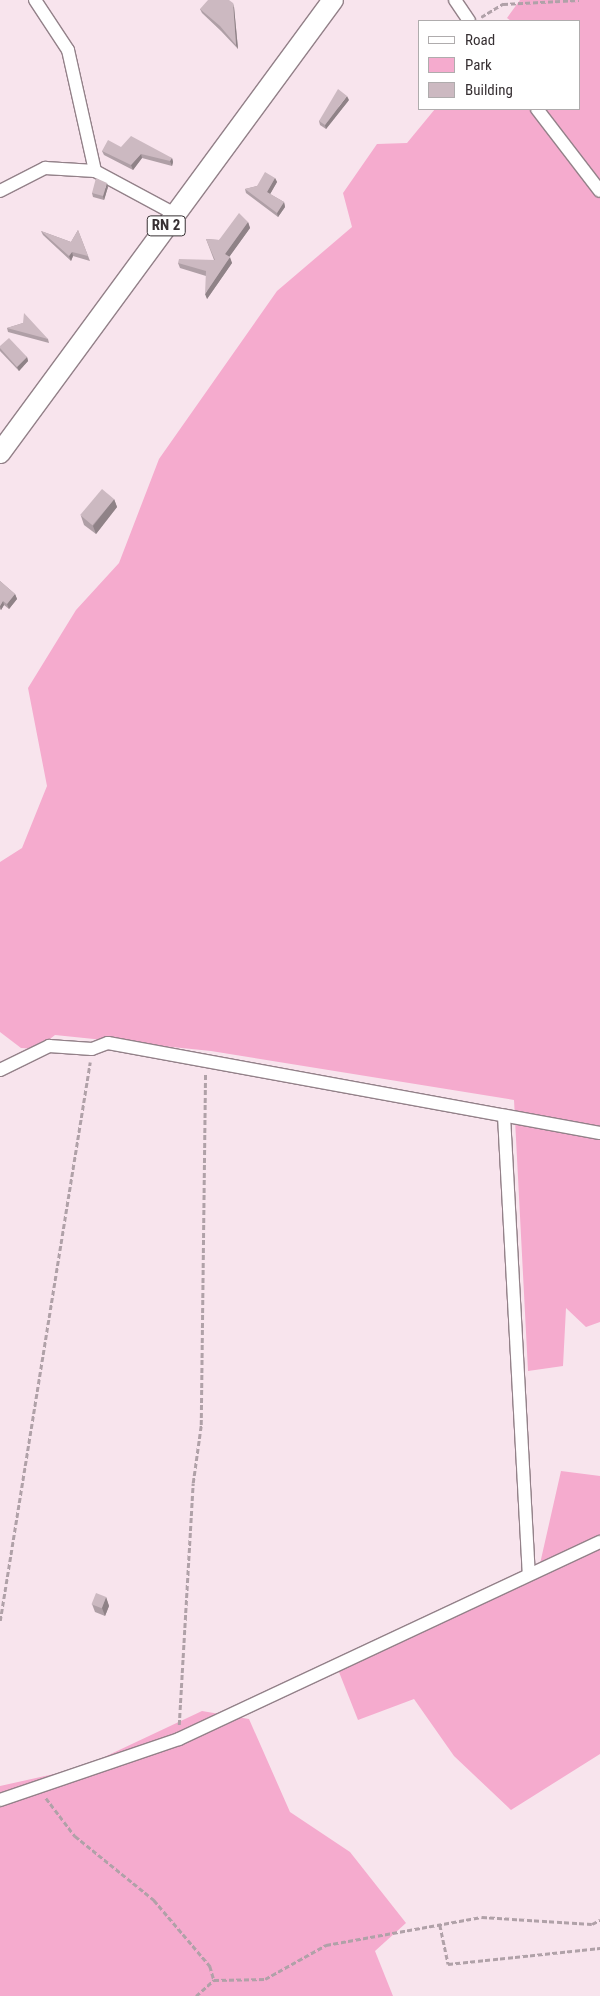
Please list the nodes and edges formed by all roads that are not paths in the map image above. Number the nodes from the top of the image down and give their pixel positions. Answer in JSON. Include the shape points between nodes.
{"nodes":[{"id":1,"x":35,"y":0,"type":"edge"},
{"id":2,"x":333,"y":0,"type":"edge"},
{"id":3,"x":455,"y":0,"type":"edge"},
{"id":4,"x":470,"y":20,"type":"edge"},
{"id":5,"x":538,"y":110,"type":"edge"},
{"id":6,"x":95,"y":171,"type":"junction"},
{"id":7,"x":0,"y":191,"type":"edge"},
{"id":8,"x":600,"y":191,"type":"edge"},
{"id":9,"x":175,"y":214,"type":"junction"},
{"id":10,"x":0,"y":453,"type":"edge"},
{"id":11,"x":0,"y":1070,"type":"edge"},
{"id":12,"x":504,"y":1116,"type":"junction"},
{"id":13,"x":600,"y":1134,"type":"edge"},
{"id":14,"x":600,"y":1542,"type":"edge"},
{"id":15,"x":529,"y":1574,"type":"junction"},
{"id":16,"x":0,"y":1800,"type":"edge"}],
"edges":[{"from":1,"to":6,"type":"street","via":[[68,50]]},
{"from":2,"to":9,"type":"main road","number":"RN 2"},
{"from":3,"to":4,"type":"street"},
{"from":5,"to":8,"type":"street"},
{"from":6,"to":7,"type":"street","via":[[45,168]]},
{"from":6,"to":9,"type":"street"},
{"from":9,"to":10,"type":"main road","number":"RN 2"},
{"from":11,"to":12,"type":"street","via":[[49,1046],[92,1050],[108,1043]]},
{"from":12,"to":13,"type":"street"},
{"from":12,"to":15,"type":"street"},
{"from":14,"to":15,"type":"street"},
{"from":15,"to":16,"type":"street","via":[[178,1739],[36,1785]]}]}
